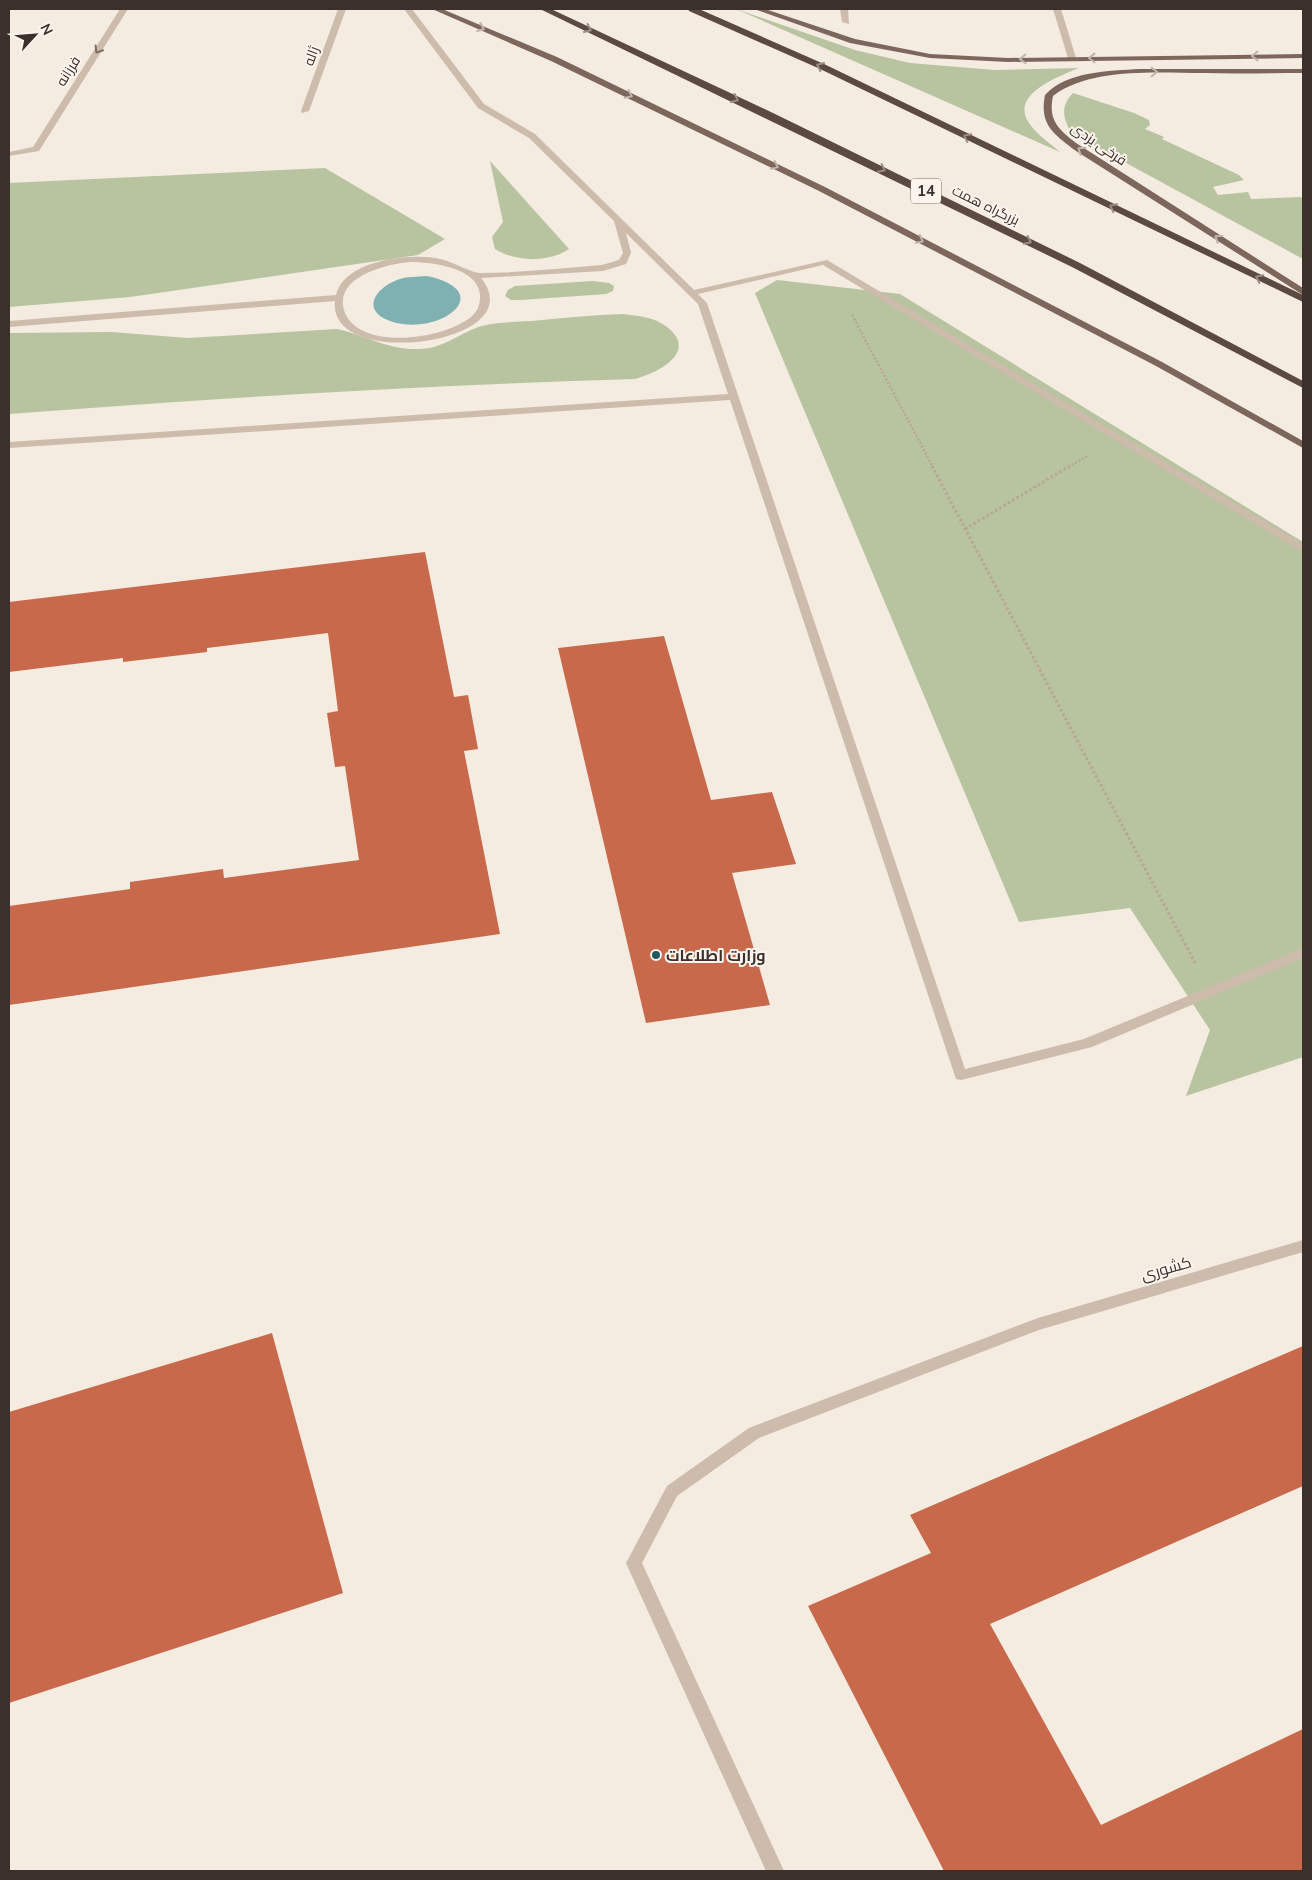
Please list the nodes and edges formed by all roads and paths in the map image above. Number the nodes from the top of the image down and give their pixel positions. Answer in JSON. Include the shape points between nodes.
{"nodes":[{"id":1,"x":124,"y":9,"type":"edge"},
{"id":2,"x":342,"y":9,"type":"edge"},
{"id":3,"x":408,"y":9,"type":"edge"},
{"id":4,"x":436,"y":9,"type":"edge"},
{"id":5,"x":544,"y":9,"type":"edge"},
{"id":6,"x":692,"y":9,"type":"edge"},
{"id":7,"x":758,"y":9,"type":"edge"},
{"id":8,"x":844,"y":9,"type":"edge"},
{"id":9,"x":1057,"y":9,"type":"edge"},
{"id":10,"x":846,"y":22,"type":"dead end"},
{"id":11,"x":1303,"y":56,"type":"edge"},
{"id":12,"x":1072,"y":58,"type":"junction"},
{"id":13,"x":1303,"y":71,"type":"edge"},
{"id":14,"x":305,"y":111,"type":"dead end"},
{"id":15,"x":9,"y":154,"type":"edge"},
{"id":16,"x":618,"y":220,"type":"junction"},
{"id":17,"x":474,"y":276,"type":"junction"},
{"id":18,"x":1303,"y":292,"type":"edge"},
{"id":19,"x":692,"y":293,"type":"junction"},
{"id":20,"x":338,"y":298,"type":"junction"},
{"id":21,"x":1303,"y":299,"type":"edge"},
{"id":22,"x":851,"y":314,"type":"dead end"},
{"id":23,"x":9,"y":324,"type":"edge"},
{"id":24,"x":1303,"y":385,"type":"edge"},
{"id":25,"x":734,"y":397,"type":"junction"},
{"id":26,"x":1117,"y":437,"type":"junction"},
{"id":27,"x":9,"y":445,"type":"edge"},
{"id":28,"x":1303,"y":445,"type":"edge"},
{"id":29,"x":965,"y":529,"type":"junction"},
{"id":30,"x":1303,"y":548,"type":"edge"},
{"id":31,"x":1303,"y":953,"type":"edge"},
{"id":32,"x":1210,"y":993,"type":"junction"},
{"id":33,"x":1303,"y":1246,"type":"edge"},
{"id":34,"x":775,"y":1871,"type":"edge"}],
"edges":[{"from":1,"to":15,"type":"street","name":"فرزانه","one_way":true,"via":[[36,149]]},
{"from":2,"to":14,"type":"street","name":"ژاله"},
{"from":3,"to":16,"type":"street","via":[[481,106],[532,136]]},
{"from":4,"to":28,"type":"main road","one_way":true,"via":[[554,59],[822,189],[1160,364]]},
{"from":5,"to":24,"type":"highway","name":"بزرگراه همت","number":"14","one_way":true,"via":[[769,114],[1076,265]]},
{"from":21,"to":6,"type":"highway","one_way":true,"via":[[820,66]]},
{"from":12,"to":7,"type":"main road","one_way":true,"via":[[979,60],[930,56],[853,41]]},
{"from":8,"to":10,"type":"street"},
{"from":9,"to":12,"type":"street"},
{"from":11,"to":12,"type":"main road","one_way":true},
{"from":18,"to":13,"type":"main road","name":"فرخی یزدی","one_way":true,"via":[[1060,136],[1049,122],[1045,107],[1051,92],[1062,86],[1074,80],[1109,73]]},
{"from":16,"to":17,"type":"street","via":[[627,253],[623,262],[602,268]]},
{"from":16,"to":19,"type":"street"},
{"from":17,"to":20,"type":"street","via":[[441,261],[396,260],[358,274],[344,285]]},
{"from":17,"to":20,"type":"street","via":[[483,288],[485,301],[478,314],[464,327],[417,341],[367,335],[350,325],[339,312]]},
{"from":19,"to":25,"type":"street","via":[[702,303]]},
{"from":19,"to":26,"type":"street","via":[[824,262]]},
{"from":20,"to":23,"type":"street"},
{"from":22,"to":29,"type":"path"},
{"from":25,"to":27,"type":"street"},
{"from":25,"to":32,"type":"street","via":[[961,1075],[1087,1043]]},
{"from":26,"to":29,"type":"path"},
{"from":26,"to":30,"type":"street"},
{"from":29,"to":32,"type":"path"},
{"from":31,"to":32,"type":"street"},
{"from":33,"to":34,"type":"street","name":"کشوری","via":[[1038,1324],[754,1433],[672,1491],[634,1563]]}]}
